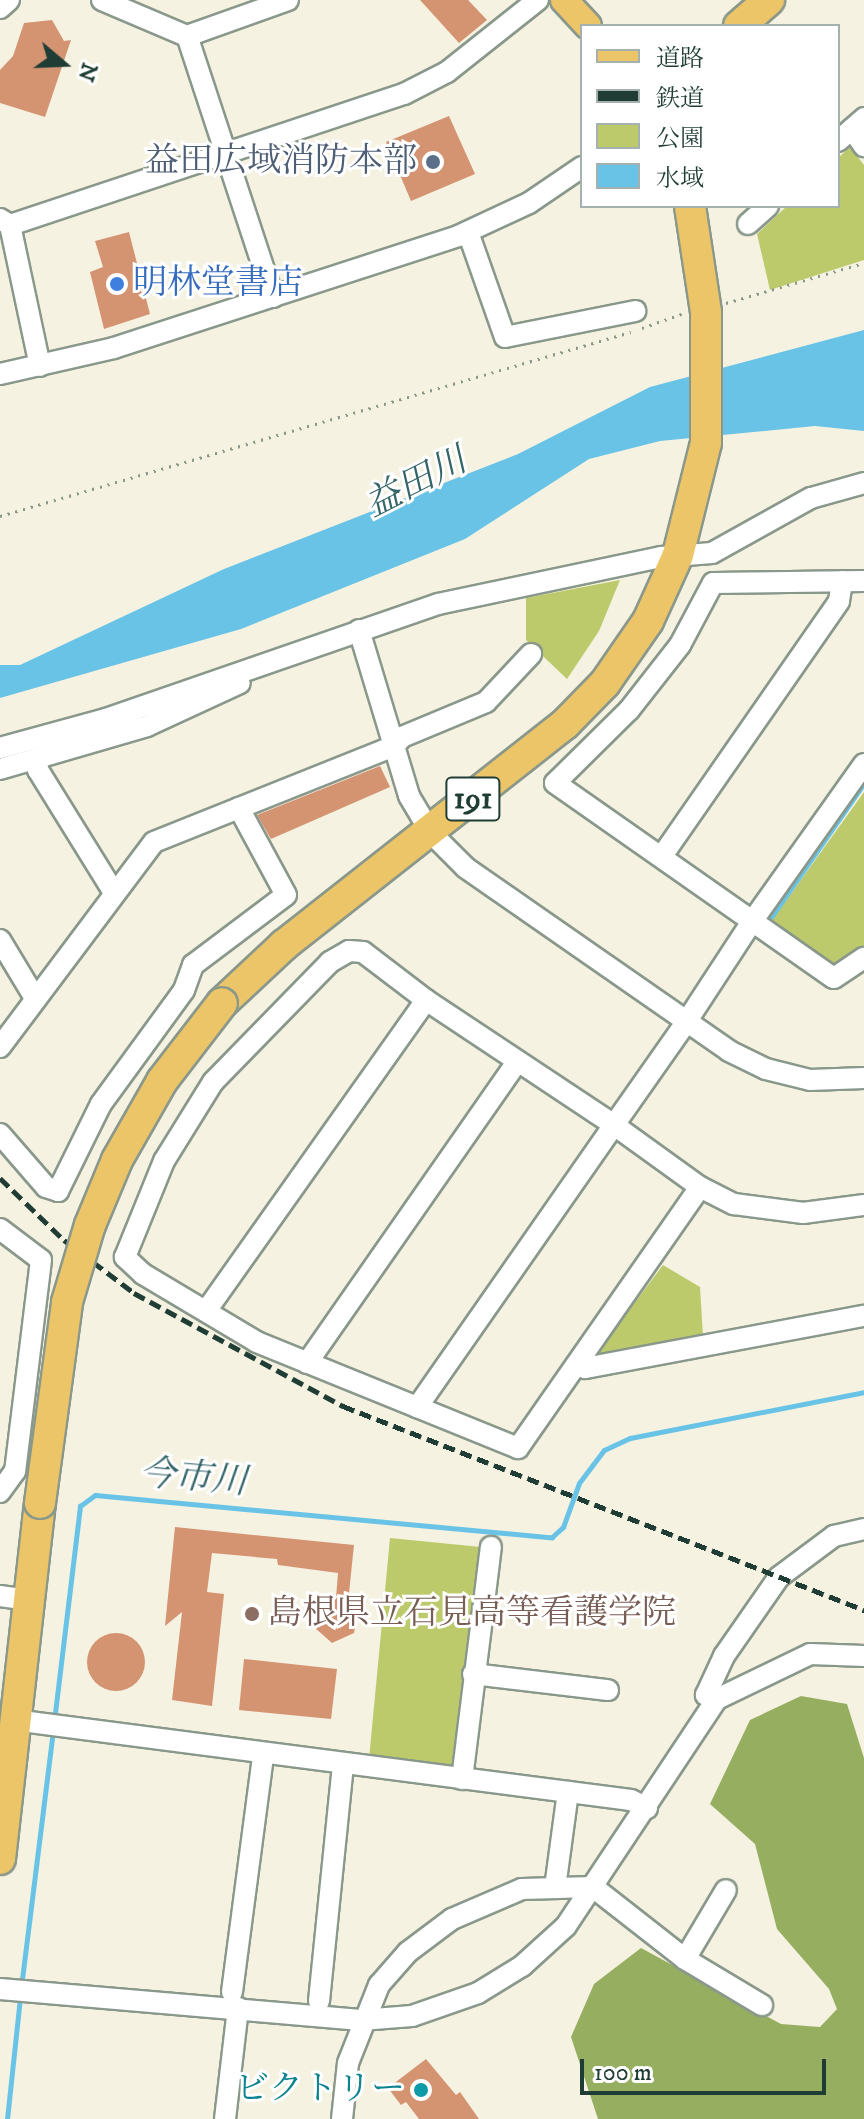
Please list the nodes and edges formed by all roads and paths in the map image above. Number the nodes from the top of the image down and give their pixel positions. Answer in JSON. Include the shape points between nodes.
{"nodes":[{"id":1,"x":9,"y":0,"type":"edge"},
{"id":2,"x":102,"y":0,"type":"edge"},
{"id":3,"x":288,"y":0,"type":"edge"},
{"id":4,"x":538,"y":0,"type":"edge"},
{"id":5,"x":564,"y":0,"type":"edge"},
{"id":6,"x":769,"y":0,"type":"edge"},
{"id":7,"x":0,"y":8,"type":"edge"},
{"id":8,"x":586,"y":24,"type":"edge"},
{"id":9,"x":741,"y":24,"type":"edge"},
{"id":10,"x":187,"y":36,"type":"junction"},
{"id":11,"x":227,"y":154,"type":"junction"},
{"id":12,"x":580,"y":168,"type":"edge"},
{"id":13,"x":690,"y":208,"type":"edge"},
{"id":14,"x":766,"y":208,"type":"edge"},
{"id":15,"x":5,"y":222,"type":"edge"},
{"id":16,"x":748,"y":224,"type":"dead end"},
{"id":17,"x":468,"y":232,"type":"junction"},
{"id":18,"x":864,"y":263,"type":"edge"},
{"id":19,"x":273,"y":297,"type":"junction"},
{"id":20,"x":705,"y":309,"type":"junction"},
{"id":21,"x":635,"y":311,"type":"dead end"},
{"id":22,"x":40,"y":366,"type":"junction"},
{"id":23,"x":0,"y":374,"type":"edge"},
{"id":24,"x":864,"y":483,"type":"edge"},
{"id":25,"x":0,"y":516,"type":"edge"},
{"id":26,"x":678,"y":555,"type":"junction"},
{"id":27,"x":842,"y":581,"type":"junction"},
{"id":28,"x":864,"y":581,"type":"edge"},
{"id":29,"x":359,"y":630,"type":"junction"},
{"id":30,"x":531,"y":654,"type":"dead end"},
{"id":31,"x":258,"y":664,"type":"junction"},
{"id":32,"x":394,"y":746,"type":"junction"},
{"id":33,"x":0,"y":748,"type":"edge"},
{"id":34,"x":37,"y":759,"type":"junction"},
{"id":35,"x":864,"y":764,"type":"edge"},
{"id":36,"x":0,"y":769,"type":"edge"},
{"id":37,"x":239,"y":808,"type":"junction"},
{"id":38,"x":431,"y":833,"type":"junction"},
{"id":39,"x":662,"y":856,"type":"junction"},
{"id":40,"x":113,"y":891,"type":"junction"},
{"id":41,"x":751,"y":923,"type":"junction"},
{"id":42,"x":0,"y":940,"type":"edge"},
{"id":43,"x":864,"y":958,"type":"edge"},
{"id":44,"x":35,"y":998,"type":"junction"},
{"id":45,"x":426,"y":1000,"type":"junction"},
{"id":46,"x":685,"y":1024,"type":"junction"},
{"id":47,"x":0,"y":1047,"type":"edge"},
{"id":48,"x":517,"y":1062,"type":"junction"},
{"id":49,"x":864,"y":1078,"type":"edge"},
{"id":50,"x":614,"y":1125,"type":"junction"},
{"id":51,"x":0,"y":1134,"type":"edge"},
{"id":52,"x":700,"y":1187,"type":"junction"},
{"id":53,"x":864,"y":1205,"type":"edge"},
{"id":54,"x":0,"y":1229,"type":"edge"},
{"id":55,"x":206,"y":1311,"type":"junction"},
{"id":56,"x":864,"y":1316,"type":"edge"},
{"id":57,"x":307,"y":1363,"type":"junction"},
{"id":58,"x":577,"y":1364,"type":"junction"},
{"id":59,"x":417,"y":1407,"type":"junction"},
{"id":60,"x":0,"y":1492,"type":"edge"},
{"id":61,"x":864,"y":1529,"type":"edge"},
{"id":62,"x":491,"y":1547,"type":"dead end"},
{"id":63,"x":14,"y":1598,"type":"edge"},
{"id":64,"x":864,"y":1656,"type":"edge"},
{"id":65,"x":10,"y":1666,"type":"edge"},
{"id":66,"x":473,"y":1674,"type":"junction"},
{"id":67,"x":608,"y":1690,"type":"dead end"},
{"id":68,"x":717,"y":1699,"type":"junction"},
{"id":69,"x":14,"y":1720,"type":"junction"},
{"id":70,"x":263,"y":1755,"type":"junction"},
{"id":71,"x":343,"y":1765,"type":"junction"},
{"id":72,"x":462,"y":1779,"type":"junction"},
{"id":73,"x":568,"y":1792,"type":"junction"},
{"id":74,"x":647,"y":1808,"type":"junction"},
{"id":75,"x":0,"y":1859,"type":"edge"},
{"id":76,"x":593,"y":1887,"type":"junction"},
{"id":77,"x":555,"y":1888,"type":"junction"},
{"id":78,"x":726,"y":1890,"type":"dead end"},
{"id":79,"x":685,"y":1959,"type":"junction"},
{"id":80,"x":0,"y":1989,"type":"edge"},
{"id":81,"x":235,"y":2000,"type":"junction"},
{"id":82,"x":319,"y":2001,"type":"dead end"},
{"id":83,"x":762,"y":2005,"type":"dead end"},
{"id":84,"x":361,"y":2020,"type":"junction"},
{"id":85,"x":225,"y":2119,"type":"edge"},
{"id":86,"x":342,"y":2119,"type":"edge"}],
"edges":[{"from":1,"to":7,"type":"street"},
{"from":2,"to":10,"type":"street"},
{"from":3,"to":10,"type":"street"},
{"from":4,"to":11,"type":"street","via":[[447,72],[404,94]]},
{"from":5,"to":8,"type":"main road"},
{"from":6,"to":9,"type":"highway"},
{"from":10,"to":11,"type":"street"},
{"from":11,"to":15,"type":"street"},
{"from":11,"to":19,"type":"street"},
{"from":12,"to":17,"type":"street","via":[[529,203]]},
{"from":13,"to":20,"type":"highway","number":"191"},
{"from":14,"to":16,"type":"street"},
{"from":15,"to":22,"type":"street"},
{"from":17,"to":19,"type":"street"},
{"from":17,"to":21,"type":"street","via":[[505,337]]},
{"from":18,"to":20,"type":"path"},
{"from":19,"to":22,"type":"street"},
{"from":20,"to":25,"type":"path"},
{"from":20,"to":26,"type":"highway","number":"191","via":[[706,443]]},
{"from":22,"to":23,"type":"street"},
{"from":24,"to":26,"type":"street","via":[[811,498],[712,553]]},
{"from":26,"to":29,"type":"street","via":[[438,604]]},
{"from":26,"to":38,"type":"highway","number":"191","via":[[648,621],[605,683],[565,724]]},
{"from":27,"to":28,"type":"street"},
{"from":27,"to":39,"type":"street","via":[[839,601]]},
{"from":27,"to":39,"type":"street","via":[[713,583],[680,645],[629,710],[555,783]]},
{"from":29,"to":31,"type":"street"},
{"from":29,"to":32,"type":"street"},
{"from":30,"to":32,"type":"street","via":[[486,702],[402,737]]},
{"from":31,"to":33,"type":"street","via":[[106,719]]},
{"from":31,"to":34,"type":"street","via":[[251,678],[147,726]]},
{"from":32,"to":37,"type":"street"},
{"from":32,"to":38,"type":"street","via":[[409,796]]},
{"from":34,"to":36,"type":"street"},
{"from":34,"to":40,"type":"street","via":[[38,770]]},
{"from":35,"to":41,"type":"street"},
{"from":37,"to":40,"type":"street","via":[[154,842]]},
{"from":37,"to":51,"type":"street","via":[[286,895],[193,965],[184,990],[101,1104],[58,1191],[46,1187]]},
{"from":38,"to":46,"type":"street","via":[[466,868]]},
{"from":38,"to":63,"type":"highway","number":"191","bridge":true,"via":[[284,945],[222,1003],[162,1081],[117,1160],[67,1302],[40,1503]]},
{"from":39,"to":41,"type":"street"},
{"from":40,"to":44,"type":"street"},
{"from":41,"to":43,"type":"street","via":[[834,978]]},
{"from":41,"to":46,"type":"street"},
{"from":42,"to":44,"type":"street"},
{"from":44,"to":47,"type":"street"},
{"from":45,"to":48,"type":"street"},
{"from":45,"to":55,"type":"street"},
{"from":45,"to":55,"type":"street","via":[[363,952],[349,951],[330,962],[213,1082],[164,1161],[125,1257]]},
{"from":46,"to":49,"type":"street","via":[[766,1069],[810,1080]]},
{"from":46,"to":50,"type":"street"},
{"from":48,"to":50,"type":"street"},
{"from":48,"to":57,"type":"street"},
{"from":50,"to":52,"type":"street"},
{"from":50,"to":59,"type":"street"},
{"from":52,"to":53,"type":"street","via":[[734,1204],[768,1212]]},
{"from":52,"to":58,"type":"street"},
{"from":54,"to":60,"type":"street","via":[[41,1260],[15,1471]]},
{"from":55,"to":57,"type":"street","via":[[257,1342]]},
{"from":56,"to":58,"type":"street","via":[[585,1368]]},
{"from":57,"to":59,"type":"street"},
{"from":58,"to":59,"type":"street","via":[[518,1448]]},
{"from":61,"to":68,"type":"street","via":[[834,1536],[779,1577],[724,1656],[706,1695]]},
{"from":62,"to":66,"type":"street"},
{"from":63,"to":65,"type":"highway","number":"191"},
{"from":64,"to":68,"type":"street","via":[[810,1654]]},
{"from":65,"to":69,"type":"highway","number":"191"},
{"from":66,"to":67,"type":"street"},
{"from":66,"to":72,"type":"street"},
{"from":68,"to":74,"type":"street"},
{"from":69,"to":70,"type":"street","via":[[150,1735]]},
{"from":69,"to":75,"type":"highway","number":"191"},
{"from":70,"to":71,"type":"street"},
{"from":70,"to":81,"type":"street"},
{"from":71,"to":72,"type":"street"},
{"from":71,"to":82,"type":"street"},
{"from":72,"to":73,"type":"street"},
{"from":73,"to":74,"type":"street","via":[[631,1800]]},
{"from":73,"to":77,"type":"street"},
{"from":74,"to":76,"type":"street"},
{"from":76,"to":77,"type":"street"},
{"from":76,"to":79,"type":"street"},
{"from":76,"to":84,"type":"street","via":[[566,1926],[478,1993],[412,2016]]},
{"from":77,"to":84,"type":"street","via":[[522,1889],[452,1919],[408,1952],[379,1985]]},
{"from":78,"to":79,"type":"street"},
{"from":79,"to":83,"type":"street"},
{"from":80,"to":81,"type":"street"},
{"from":81,"to":84,"type":"street"},
{"from":81,"to":85,"type":"street"},
{"from":84,"to":86,"type":"street","via":[[348,2063]]}]}
